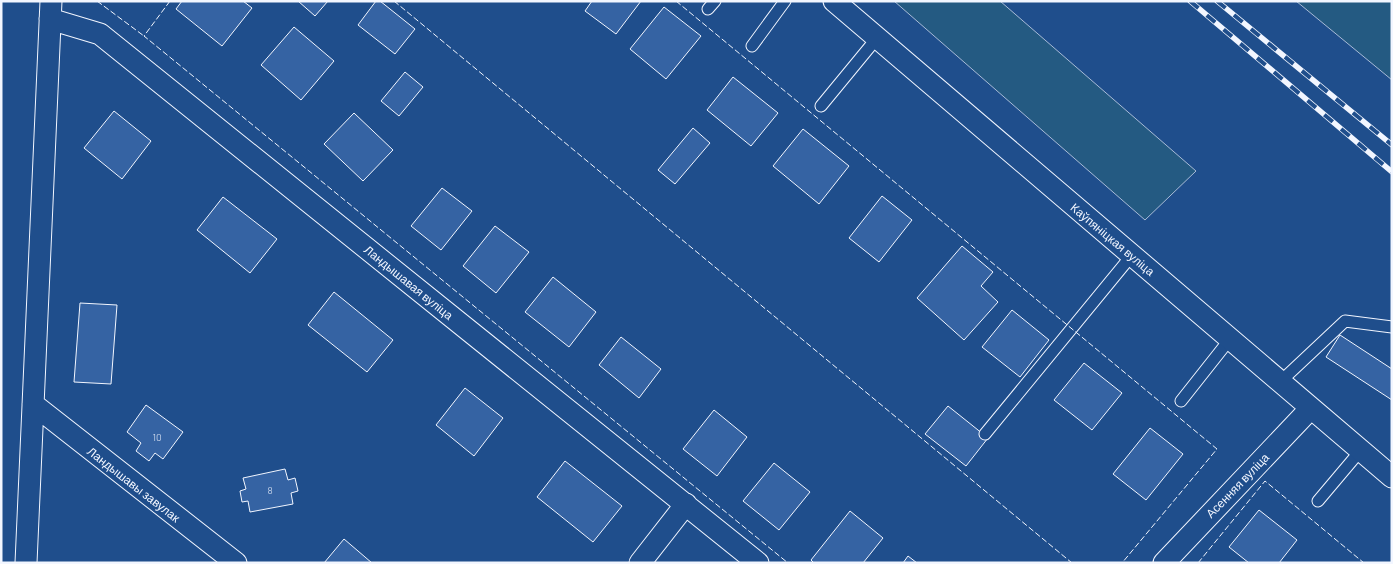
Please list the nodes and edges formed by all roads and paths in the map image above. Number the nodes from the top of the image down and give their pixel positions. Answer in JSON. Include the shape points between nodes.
{"nodes":[{"id":1,"x":785,"y":1,"type":"edge"},
{"id":2,"x":834,"y":1,"type":"edge"},
{"id":3,"x":50,"y":10,"type":"edge"},
{"id":4,"x":877,"y":38,"type":"junction"},
{"id":5,"x":752,"y":46,"type":"dead end"},
{"id":6,"x":821,"y":106,"type":"dead end"},
{"id":7,"x":1132,"y":255,"type":"junction"},
{"id":8,"x":1392,"y":327,"type":"edge"},
{"id":9,"x":1230,"y":339,"type":"junction"},
{"id":10,"x":1280,"y":382,"type":"junction"},
{"id":11,"x":1181,"y":401,"type":"dead end"},
{"id":12,"x":33,"y":404,"type":"junction"},
{"id":13,"x":1311,"y":408,"type":"junction"},
{"id":14,"x":985,"y":434,"type":"dead end"},
{"id":15,"x":1360,"y":450,"type":"junction"},
{"id":16,"x":1392,"y":477,"type":"edge"},
{"id":17,"x":1318,"y":501,"type":"dead end"},
{"id":18,"x":686,"y":504,"type":"junction"},
{"id":19,"x":26,"y":563,"type":"edge"},
{"id":20,"x":236,"y":563,"type":"edge"},
{"id":21,"x":640,"y":563,"type":"edge"},
{"id":22,"x":758,"y":563,"type":"edge"},
{"id":23,"x":1164,"y":563,"type":"edge"}],
"edges":[{"from":1,"to":5,"type":"lane"},
{"from":2,"to":4,"type":"street","name":"Каўпяніцкая вуліца"},
{"from":3,"to":12,"type":"street"},
{"from":3,"to":18,"type":"street","name":"Ландышавая вуліца","via":[[100,34]]},
{"from":4,"to":6,"type":"lane"},
{"from":4,"to":7,"type":"street","name":"Каўпяніцкая вуліца"},
{"from":7,"to":9,"type":"street","name":"Каўпяніцкая вуліца"},
{"from":7,"to":14,"type":"lane"},
{"from":8,"to":10,"type":"lane","via":[[1345,321]]},
{"from":9,"to":10,"type":"street","name":"Каўпяніцкая вуліца"},
{"from":9,"to":11,"type":"lane"},
{"from":10,"to":13,"type":"street","name":"Каўпяніцкая вуліца"},
{"from":12,"to":19,"type":"street"},
{"from":12,"to":20,"type":"street","name":"Ландышавы завулак"},
{"from":13,"to":15,"type":"street","name":"Каўпяніцкая вуліца"},
{"from":13,"to":23,"type":"street","name":"Асенняя вуліца"},
{"from":15,"to":16,"type":"street","name":"Каўпяніцкая вуліца"},
{"from":15,"to":17,"type":"lane"},
{"from":18,"to":21,"type":"street"},
{"from":18,"to":22,"type":"street","name":"Ландышавая вуліца"}]}
